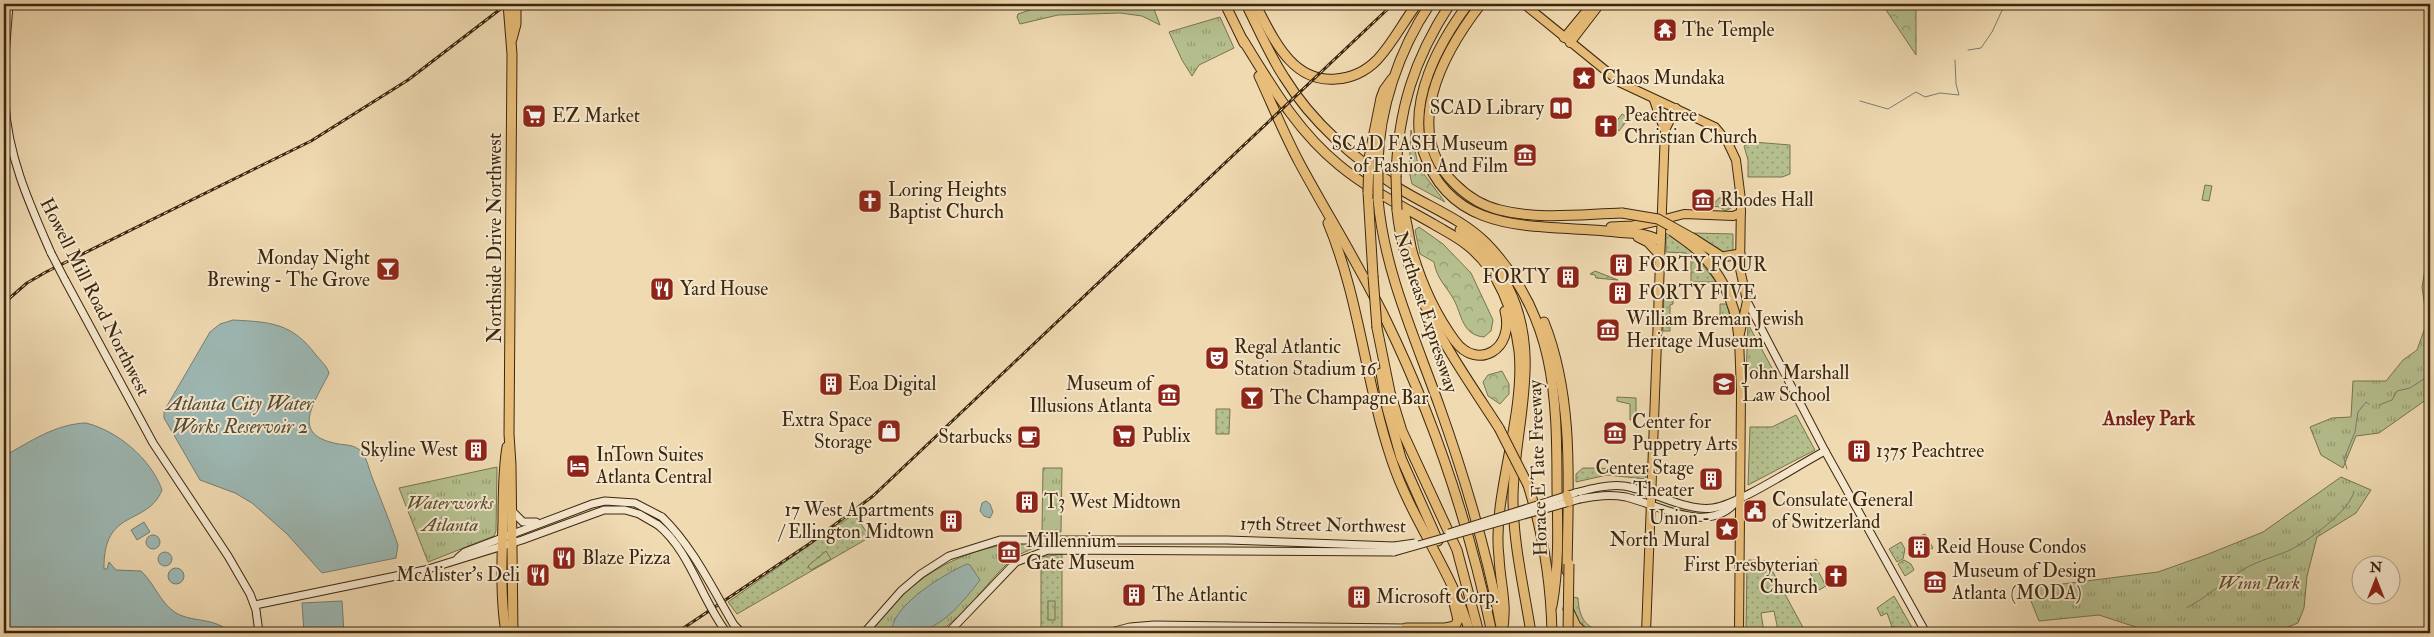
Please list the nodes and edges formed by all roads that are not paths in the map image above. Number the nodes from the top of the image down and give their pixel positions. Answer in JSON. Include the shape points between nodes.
{"nodes":[{"id":1,"x":9,"y":4,"type":"edge"},
{"id":2,"x":508,"y":4,"type":"edge"},
{"id":3,"x":516,"y":4,"type":"edge"},
{"id":4,"x":1225,"y":4,"type":"edge"},
{"id":5,"x":1246,"y":4,"type":"edge"},
{"id":6,"x":1255,"y":4,"type":"edge"},
{"id":7,"x":1417,"y":4,"type":"edge"},
{"id":8,"x":1430,"y":4,"type":"edge"},
{"id":9,"x":1450,"y":4,"type":"edge"},
{"id":10,"x":1468,"y":4,"type":"edge"},
{"id":11,"x":1480,"y":4,"type":"edge"},
{"id":12,"x":1524,"y":4,"type":"edge"},
{"id":13,"x":1592,"y":4,"type":"edge"},
{"id":14,"x":1600,"y":4,"type":"edge"},
{"id":15,"x":1564,"y":38,"type":"junction"},
{"id":16,"x":1243,"y":40,"type":"junction"},
{"id":17,"x":512,"y":42,"type":"junction"},
{"id":18,"x":1570,"y":43,"type":"junction"},
{"id":19,"x":1396,"y":74,"type":"junction"},
{"id":20,"x":1654,"y":100,"type":"junction"},
{"id":21,"x":1676,"y":108,"type":"junction"},
{"id":22,"x":1665,"y":130,"type":"junction"},
{"id":23,"x":1312,"y":186,"type":"junction"},
{"id":24,"x":1399,"y":194,"type":"junction"},
{"id":25,"x":1400,"y":212,"type":"junction"},
{"id":26,"x":1741,"y":213,"type":"junction"},
{"id":27,"x":1661,"y":220,"type":"junction"},
{"id":28,"x":1429,"y":222,"type":"junction"},
{"id":29,"x":1598,"y":229,"type":"junction"},
{"id":30,"x":1623,"y":232,"type":"junction"},
{"id":31,"x":1660,"y":241,"type":"junction"},
{"id":32,"x":1692,"y":241,"type":"junction"},
{"id":33,"x":1740,"y":254,"type":"junction"},
{"id":34,"x":1660,"y":255,"type":"junction"},
{"id":35,"x":1500,"y":260,"type":"junction"},
{"id":36,"x":1747,"y":301,"type":"junction"},
{"id":37,"x":1377,"y":328,"type":"junction"},
{"id":38,"x":1739,"y":338,"type":"junction"},
{"id":39,"x":509,"y":434,"type":"junction"},
{"id":40,"x":1825,"y":451,"type":"junction"},
{"id":41,"x":1652,"y":494,"type":"junction"},
{"id":42,"x":1579,"y":495,"type":"junction"},
{"id":43,"x":1568,"y":498,"type":"junction"},
{"id":44,"x":1740,"y":498,"type":"junction"},
{"id":45,"x":1651,"y":505,"type":"junction"},
{"id":46,"x":512,"y":511,"type":"junction"},
{"id":47,"x":549,"y":520,"type":"junction"},
{"id":48,"x":1438,"y":539,"type":"junction"},
{"id":49,"x":507,"y":540,"type":"junction"},
{"id":50,"x":1394,"y":549,"type":"junction"},
{"id":51,"x":482,"y":551,"type":"junction"},
{"id":52,"x":1434,"y":552,"type":"junction"},
{"id":53,"x":502,"y":559,"type":"junction"},
{"id":54,"x":456,"y":560,"type":"junction"},
{"id":55,"x":1470,"y":594,"type":"junction"},
{"id":56,"x":255,"y":605,"type":"junction"},
{"id":57,"x":1552,"y":606,"type":"junction"},
{"id":58,"x":1567,"y":607,"type":"junction"},
{"id":59,"x":1406,"y":631,"type":"edge"},
{"id":60,"x":1552,"y":632,"type":"edge"},
{"id":61,"x":259,"y":633,"type":"edge"},
{"id":62,"x":506,"y":633,"type":"edge"},
{"id":63,"x":513,"y":633,"type":"edge"},
{"id":64,"x":727,"y":633,"type":"edge"},
{"id":65,"x":742,"y":633,"type":"edge"},
{"id":66,"x":864,"y":633,"type":"edge"},
{"id":67,"x":948,"y":633,"type":"edge"},
{"id":68,"x":1107,"y":633,"type":"edge"},
{"id":69,"x":1470,"y":633,"type":"edge"},
{"id":70,"x":1474,"y":633,"type":"edge"},
{"id":71,"x":1479,"y":633,"type":"edge"},
{"id":72,"x":1498,"y":633,"type":"edge"},
{"id":73,"x":1531,"y":633,"type":"edge"},
{"id":74,"x":1568,"y":633,"type":"edge"},
{"id":75,"x":1584,"y":633,"type":"edge"},
{"id":76,"x":1646,"y":633,"type":"edge"},
{"id":77,"x":1739,"y":633,"type":"edge"},
{"id":78,"x":1926,"y":633,"type":"edge"}],
"edges":[{"from":1,"to":56,"type":"main road","name":"Howell Mill Road Northwest","bridge":true,"via":[[4,93],[22,185],[51,253],[153,444],[228,556]]},
{"from":2,"to":17,"type":"highway","name":"Northside Drive Northwest"},
{"from":3,"to":17,"type":"highway","name":"Northside Drive Northwest"},
{"from":4,"to":16,"type":"highway"},
{"from":5,"to":24,"type":"highway","name":"Horace E Tate Freeway","via":[[1285,79],[1314,118],[1347,151]]},
{"from":6,"to":7,"type":"highway","via":[[1291,62],[1308,74],[1333,80],[1354,76],[1373,64]]},
{"from":8,"to":19,"type":"highway","name":"Northeast Expressway","via":[[1414,30]]},
{"from":9,"to":24,"type":"highway","bridge":true,"via":[[1427,42],[1411,79],[1401,123],[1396,176]]},
{"from":10,"to":29,"type":"highway","via":[[1443,42],[1419,115],[1426,160],[1434,175],[1452,198],[1465,208],[1496,221],[1526,226]]},
{"from":11,"to":32,"type":"highway","bridge":true,"via":[[1454,42],[1431,96],[1428,124],[1431,143],[1449,179],[1466,194],[1498,210],[1524,214],[1622,213],[1662,226]]},
{"from":12,"to":15,"type":"main road"},
{"from":13,"to":15,"type":"main road"},
{"from":14,"to":18,"type":"main road"},
{"from":15,"to":18,"type":"main road"},
{"from":16,"to":23,"type":"highway"},
{"from":16,"to":28,"type":"highway","via":[[1284,106],[1320,148],[1352,175]]},
{"from":17,"to":39,"type":"highway","name":"Northside Drive Northwest"},
{"from":18,"to":20,"type":"main road","via":[[1621,83]]},
{"from":19,"to":37,"type":"highway","bridge":true,"via":[[1381,98],[1369,158],[1368,192]]},
{"from":19,"to":72,"type":"highway","name":"Northeast Expressway","bridge":true,"via":[[1381,129],[1378,198],[1382,235],[1392,275],[1472,505],[1487,561]]},
{"from":20,"to":21,"type":"main road"},
{"from":20,"to":22,"type":"main road"},
{"from":21,"to":22,"type":"main road"},
{"from":21,"to":26,"type":"main road","via":[[1715,127],[1727,141],[1738,167]]},
{"from":22,"to":27,"type":"main road"},
{"from":23,"to":52,"type":"highway","via":[[1348,277],[1375,407],[1386,443],[1398,479]]},
{"from":23,"to":72,"type":"highway","via":[[1384,317],[1434,430]]},
{"from":24,"to":25,"type":"highway","bridge":true},
{"from":24,"to":35,"type":"highway","name":"Horace E Tate Freeway","via":[[1469,229]]},
{"from":24,"to":73,"type":"highway","via":[[1474,241],[1504,280],[1519,313],[1527,366],[1514,480],[1514,515]]},
{"from":25,"to":28,"type":"highway","via":[[1430,296],[1459,346],[1480,355],[1491,352],[1501,345],[1507,331],[1505,312],[1497,291],[1472,255],[1454,238]]},
{"from":25,"to":57,"type":"highway","name":"Northeast Expressway","bridge":true,"via":[[1408,266],[1425,307],[1451,355],[1499,428],[1528,484],[1542,539]]},
{"from":26,"to":27,"type":"main road","via":[[1733,216],[1684,214]]},
{"from":26,"to":33,"type":"main road"},
{"from":27,"to":29,"type":"highway"},
{"from":27,"to":31,"type":"main road"},
{"from":28,"to":72,"type":"highway","via":[[1467,245],[1485,263],[1504,294],[1515,328],[1519,352],[1518,385],[1499,520],[1498,557],[1506,612]]},
{"from":29,"to":30,"type":"highway"},
{"from":30,"to":31,"type":"highway"},
{"from":30,"to":34,"type":"highway","via":[[1648,242]]},
{"from":31,"to":34,"type":"main road"},
{"from":32,"to":33,"type":"highway","via":[[1722,257]]},
{"from":32,"to":38,"type":"highway","via":[[1724,284]]},
{"from":33,"to":36,"type":"main road","via":[[1741,279]]},
{"from":34,"to":41,"type":"main road"},
{"from":35,"to":57,"type":"highway","name":"Horace E Tate Freeway","via":[[1530,304],[1538,322],[1553,388],[1557,442],[1558,576]]},
{"from":35,"to":58,"type":"highway","via":[[1516,273],[1535,301],[1556,364],[1568,458]]},
{"from":36,"to":38,"type":"main road"},
{"from":36,"to":40,"type":"main road"},
{"from":37,"to":48,"type":"highway","via":[[1387,408],[1401,458]]},
{"from":37,"to":55,"type":"highway","via":[[1402,431],[1457,550]]},
{"from":38,"to":44,"type":"main road"},
{"from":39,"to":46,"type":"highway","name":"Northside Drive Northwest"},
{"from":39,"to":49,"type":"highway","name":"Northside Drive Northwest","via":[[504,463]]},
{"from":40,"to":44,"type":"main road"},
{"from":40,"to":78,"type":"main road"},
{"from":41,"to":42,"type":"main road","name":"17th Street Northwest","via":[[1622,486],[1602,487]]},
{"from":41,"to":44,"type":"main road","name":"17th Street Northwest","via":[[1701,508],[1713,508]]},
{"from":41,"to":45,"type":"main road"},
{"from":42,"to":43,"type":"main road","name":"17th Street Northwest","bridge":true},
{"from":42,"to":45,"type":"main road","name":"17th Street Northwest","via":[[1611,495]]},
{"from":43,"to":48,"type":"main road","name":"17th Street Northwest","bridge":true},
{"from":43,"to":74,"type":"highway","bridge":true},
{"from":44,"to":45,"type":"main road","name":"17th Street Northwest","via":[[1727,512],[1706,517],[1685,515]]},
{"from":44,"to":77,"type":"main road"},
{"from":45,"to":76,"type":"main road"},
{"from":46,"to":47,"type":"main road","via":[[523,522]]},
{"from":46,"to":49,"type":"highway","name":"Northside Drive Northwest"},
{"from":47,"to":49,"type":"main road"},
{"from":47,"to":65,"type":"main road","bridge":true,"via":[[594,503],[616,501],[643,506],[662,517],[676,530]]},
{"from":48,"to":50,"type":"main road","name":"17th Street Northwest","bridge":true},
{"from":49,"to":51,"type":"main road"},
{"from":49,"to":53,"type":"highway","name":"Northside Drive Northwest"},
{"from":49,"to":54,"type":"main road","via":[[465,552]]},
{"from":49,"to":63,"type":"highway","name":"Northside Drive Northwest"},
{"from":49,"to":64,"type":"main road","bridge":true,"via":[[604,510],[639,514],[666,532]]},
{"from":50,"to":66,"type":"main road","name":"17th Street Northwest","via":[[1227,540],[1000,540],[949,556],[921,574],[901,591]]},
{"from":50,"to":67,"type":"main road","name":"17th Street Northwest","via":[[1048,550],[1016,562]]},
{"from":51,"to":53,"type":"main road","via":[[495,553]]},
{"from":51,"to":54,"type":"main road"},
{"from":52,"to":59,"type":"highway","via":[[1456,608],[1457,624]]},
{"from":52,"to":69,"type":"highway","via":[[1459,600]]},
{"from":53,"to":62,"type":"highway","name":"Northside Drive Northwest"},
{"from":54,"to":56,"type":"main road","via":[[425,570]]},
{"from":55,"to":70,"type":"highway"},
{"from":55,"to":71,"type":"highway"},
{"from":56,"to":61,"type":"main road","name":"Howell Mill Road Northwest"},
{"from":57,"to":60,"type":"highway"},
{"from":58,"to":74,"type":"highway"},
{"from":58,"to":75,"type":"highway","via":[[1576,626]]},
{"from":59,"to":68,"type":"main road","via":[[1154,625]]}]}
